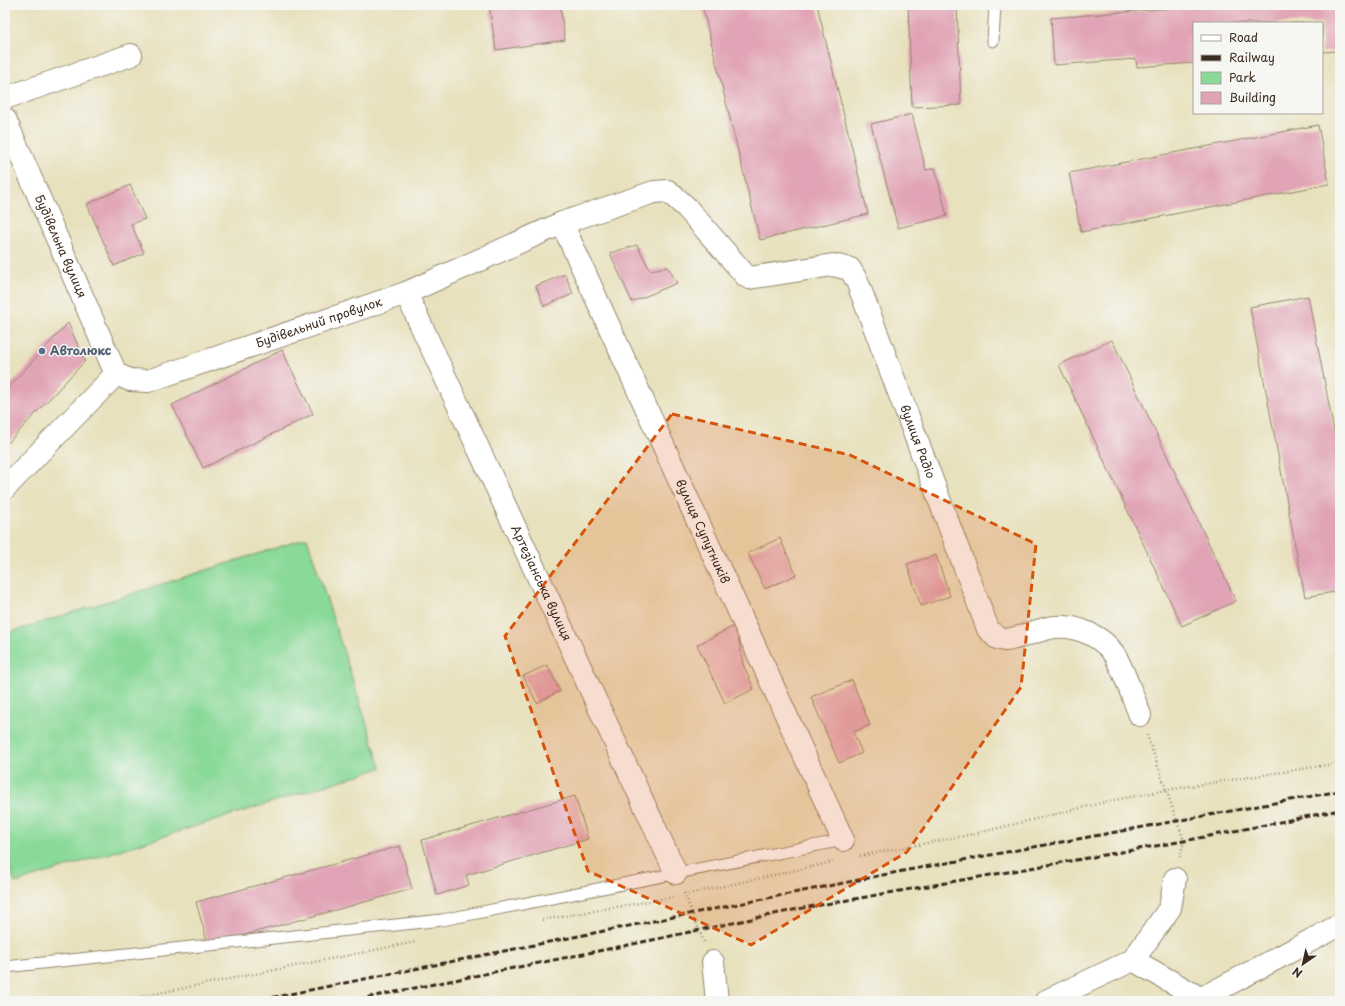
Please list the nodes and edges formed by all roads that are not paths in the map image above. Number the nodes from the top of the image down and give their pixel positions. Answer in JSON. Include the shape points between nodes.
{"nodes":[{"id":1,"x":995,"y":5,"type":"edge"},
{"id":2,"x":993,"y":41,"type":"dead end"},
{"id":3,"x":131,"y":54,"type":"dead end"},
{"id":4,"x":5,"y":98,"type":"edge"},
{"id":5,"x":5,"y":119,"type":"edge"},
{"id":6,"x":668,"y":191,"type":"joint"},
{"id":7,"x":562,"y":223,"type":"junction"},
{"id":8,"x":406,"y":293,"type":"junction"},
{"id":9,"x":116,"y":374,"type":"junction"},
{"id":10,"x":5,"y":488,"type":"edge"},
{"id":11,"x":1140,"y":715,"type":"road end"},
{"id":12,"x":843,"y":840,"type":"joint"},
{"id":13,"x":676,"y":873,"type":"junction"},
{"id":14,"x":1175,"y":879,"type":"road end"},
{"id":15,"x":1340,"y":925,"type":"edge"},
{"id":16,"x":1133,"y":960,"type":"junction"},
{"id":17,"x":713,"y":962,"type":"road end"},
{"id":18,"x":5,"y":967,"type":"edge"},
{"id":19,"x":1204,"y":1000,"type":"edge"},
{"id":20,"x":717,"y":1001,"type":"edge"},
{"id":21,"x":1046,"y":1001,"type":"edge"}],
"edges":[{"from":1,"to":2,"type":"lane"},
{"from":3,"to":4,"type":"street"},
{"from":5,"to":9,"type":"street","name":"Будівельна вулиця"},
{"from":6,"to":7,"type":"street","name":"Будівельний провулок","via":[[654,192]]},
{"from":6,"to":11,"type":"street","name":"вулиця Радіо","via":[[686,207],[749,278],[833,265],[850,269],[857,281],[988,629],[998,638],[1005,640],[1055,627],[1074,628],[1090,634],[1114,654]]},
{"from":7,"to":8,"type":"street","name":"Будівельний провулок"},
{"from":7,"to":12,"type":"street","name":"вулиця Супутників"},
{"from":8,"to":9,"type":"street","name":"Будівельний провулок","via":[[148,381],[130,380]]},
{"from":8,"to":13,"type":"street","name":"Артезіанська вулиця"},
{"from":9,"to":10,"type":"street"},
{"from":12,"to":13,"type":"lane"},
{"from":13,"to":18,"type":"lane","via":[[442,920]]},
{"from":14,"to":16,"type":"street","via":[[1170,908]]},
{"from":15,"to":19,"type":"street"},
{"from":16,"to":19,"type":"street"},
{"from":16,"to":21,"type":"street"},
{"from":17,"to":20,"type":"street"}]}
